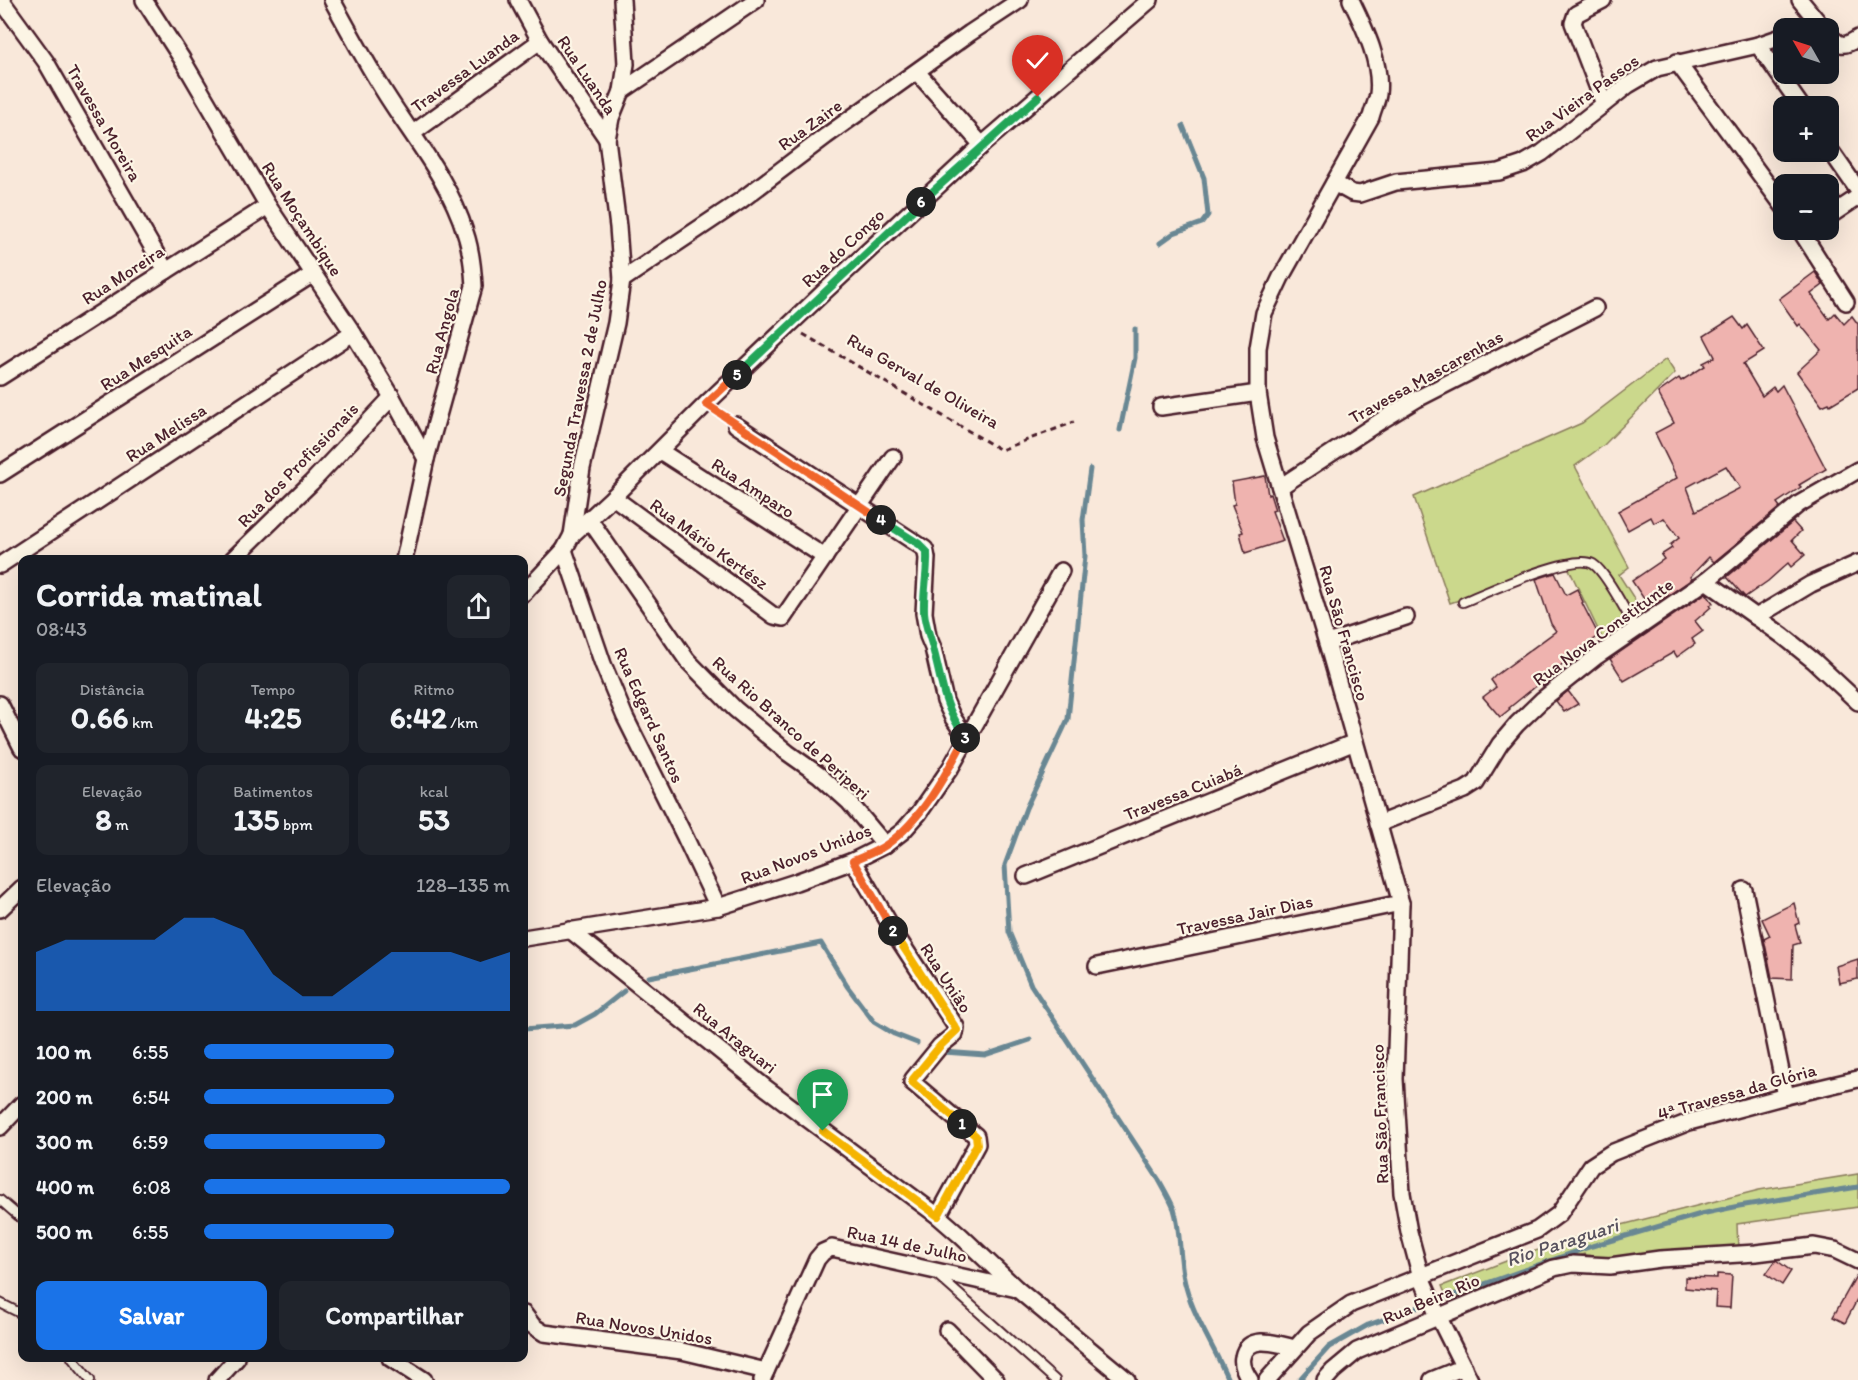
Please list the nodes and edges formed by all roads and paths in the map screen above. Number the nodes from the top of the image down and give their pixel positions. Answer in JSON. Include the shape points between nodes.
{"nodes":[{"id":1,"x":1,"y":0,"type":"edge"},
{"id":2,"x":144,"y":0,"type":"edge"},
{"id":3,"x":332,"y":0,"type":"edge"},
{"id":4,"x":518,"y":0,"type":"edge"},
{"id":5,"x":622,"y":0,"type":"edge"},
{"id":6,"x":756,"y":0,"type":"edge"},
{"id":7,"x":1020,"y":0,"type":"edge"},
{"id":8,"x":1150,"y":0,"type":"edge"},
{"id":9,"x":1352,"y":0,"type":"edge"},
{"id":10,"x":1603,"y":0,"type":"edge"},
{"id":11,"x":1800,"y":0,"type":"edge"},
{"id":12,"x":1814,"y":18,"type":"edge"},
{"id":13,"x":1858,"y":38,"type":"edge"},
{"id":14,"x":1773,"y":40,"type":"edge"},
{"id":15,"x":540,"y":41,"type":"junction"},
{"id":16,"x":1839,"y":43,"type":"edge"},
{"id":17,"x":1758,"y":45,"type":"junction"},
{"id":18,"x":1677,"y":62,"type":"junction"},
{"id":19,"x":917,"y":72,"type":"junction"},
{"id":20,"x":622,"y":91,"type":"junction"},
{"id":21,"x":1794,"y":96,"type":"edge"},
{"id":22,"x":1604,"y":104,"type":"junction"},
{"id":23,"x":413,"y":133,"type":"junction"},
{"id":24,"x":607,"y":139,"type":"junction"},
{"id":25,"x":982,"y":145,"type":"junction"},
{"id":26,"x":1838,"y":162,"type":"edge"},
{"id":27,"x":1334,"y":183,"type":"junction"},
{"id":28,"x":1858,"y":190,"type":"edge"},
{"id":29,"x":1773,"y":192,"type":"edge"},
{"id":30,"x":1858,"y":197,"type":"edge"},
{"id":31,"x":268,"y":206,"type":"junction"},
{"id":32,"x":1839,"y":210,"type":"edge"},
{"id":33,"x":1809,"y":240,"type":"edge"},
{"id":34,"x":166,"y":270,"type":"junction"},
{"id":35,"x":313,"y":274,"type":"junction"},
{"id":36,"x":622,"y":279,"type":"junction"},
{"id":37,"x":1846,"y":302,"type":"dead end"},
{"id":38,"x":1595,"y":308,"type":"dead end"},
{"id":39,"x":789,"y":325,"type":"junction"},
{"id":40,"x":353,"y":333,"type":"junction"},
{"id":41,"x":0,"y":377,"type":"edge"},
{"id":42,"x":1258,"y":393,"type":"junction"},
{"id":43,"x":392,"y":397,"type":"junction"},
{"id":44,"x":1161,"y":407,"type":"dead end"},
{"id":45,"x":1074,"y":422,"type":"dead end"},
{"id":46,"x":736,"y":425,"type":"dead end"},
{"id":47,"x":660,"y":451,"type":"junction"},
{"id":48,"x":893,"y":457,"type":"dead end"},
{"id":49,"x":426,"y":459,"type":"junction"},
{"id":50,"x":1858,"y":470,"type":"edge"},
{"id":51,"x":0,"y":474,"type":"edge"},
{"id":52,"x":1280,"y":487,"type":"junction"},
{"id":53,"x":613,"y":497,"type":"junction"},
{"id":54,"x":860,"y":506,"type":"junction"},
{"id":55,"x":589,"y":519,"type":"junction"},
{"id":56,"x":572,"y":535,"type":"junction"},
{"id":57,"x":564,"y":550,"type":"junction"},
{"id":58,"x":237,"y":555,"type":"edge"},
{"id":59,"x":405,"y":555,"type":"edge"},
{"id":60,"x":825,"y":557,"type":"junction"},
{"id":61,"x":1858,"y":563,"type":"edge"},
{"id":62,"x":0,"y":565,"type":"edge"},
{"id":63,"x":1061,"y":571,"type":"dead end"},
{"id":64,"x":1706,"y":581,"type":"junction"},
{"id":65,"x":528,"y":589,"type":"edge"},
{"id":66,"x":1463,"y":602,"type":"dead end"},
{"id":67,"x":1406,"y":617,"type":"dead end"},
{"id":68,"x":1756,"y":617,"type":"junction"},
{"id":69,"x":1636,"y":629,"type":"junction"},
{"id":70,"x":1327,"y":643,"type":"junction"},
{"id":71,"x":1858,"y":702,"type":"edge"},
{"id":72,"x":0,"y":704,"type":"edge"},
{"id":73,"x":966,"y":737,"type":"junction"},
{"id":74,"x":18,"y":740,"type":"edge"},
{"id":75,"x":1355,"y":742,"type":"junction"},
{"id":76,"x":1378,"y":824,"type":"junction"},
{"id":77,"x":885,"y":845,"type":"junction"},
{"id":78,"x":853,"y":861,"type":"junction"},
{"id":79,"x":1026,"y":876,"type":"dead end"},
{"id":80,"x":1744,"y":890,"type":"dead end"},
{"id":81,"x":18,"y":892,"type":"edge"},
{"id":82,"x":1401,"y":903,"type":"junction"},
{"id":83,"x":718,"y":907,"type":"junction"},
{"id":84,"x":0,"y":909,"type":"edge"},
{"id":85,"x":570,"y":930,"type":"junction"},
{"id":86,"x":528,"y":937,"type":"edge"},
{"id":87,"x":1097,"y":966,"type":"dead end"},
{"id":88,"x":1858,"y":1079,"type":"edge"},
{"id":89,"x":1786,"y":1096,"type":"junction"},
{"id":90,"x":18,"y":1108,"type":"edge"},
{"id":91,"x":0,"y":1127,"type":"edge"},
{"id":92,"x":0,"y":1200,"type":"edge"},
{"id":93,"x":18,"y":1216,"type":"edge"},
{"id":94,"x":938,"y":1216,"type":"junction"},
{"id":95,"x":1858,"y":1261,"type":"edge"},
{"id":96,"x":930,"y":1269,"type":"junction"},
{"id":97,"x":1422,"y":1279,"type":"junction"},
{"id":98,"x":1017,"y":1288,"type":"junction"},
{"id":99,"x":0,"y":1303,"type":"edge"},
{"id":100,"x":1436,"y":1310,"type":"junction"},
{"id":101,"x":18,"y":1312,"type":"edge"},
{"id":102,"x":528,"y":1319,"type":"edge"},
{"id":103,"x":947,"y":1330,"type":"dead end"},
{"id":104,"x":1295,"y":1347,"type":"junction"},
{"id":105,"x":75,"y":1362,"type":"edge"},
{"id":106,"x":233,"y":1362,"type":"edge"},
{"id":107,"x":396,"y":1362,"type":"edge"},
{"id":108,"x":1467,"y":1373,"type":"edge"},
{"id":109,"x":764,"y":1376,"type":"edge"},
{"id":110,"x":90,"y":1380,"type":"edge"},
{"id":111,"x":217,"y":1380,"type":"edge"},
{"id":112,"x":424,"y":1380,"type":"edge"},
{"id":113,"x":996,"y":1380,"type":"edge"},
{"id":114,"x":1055,"y":1380,"type":"edge"},
{"id":115,"x":1127,"y":1380,"type":"edge"},
{"id":116,"x":1250,"y":1380,"type":"edge"},
{"id":117,"x":1267,"y":1380,"type":"edge"},
{"id":118,"x":1325,"y":1380,"type":"edge"},
{"id":119,"x":1432,"y":1380,"type":"edge"}],
"edges":[{"from":1,"to":34,"type":"street","name":"Travessa Moreira","via":[[46,62]]},
{"from":2,"to":31,"type":"street","name":"Rua Moçambique"},
{"from":3,"to":23,"type":"street","name":"Rua Angola","via":[[382,90]]},
{"from":4,"to":15,"type":"street","name":"Rua Luanda"},
{"from":5,"to":20,"type":"street","name":"Segunda Travessa 2 de Julho","via":[[626,64]]},
{"from":6,"to":20,"type":"street"},
{"from":7,"to":19,"type":"street","name":"Rua Zaire"},
{"from":8,"to":25,"type":"street","name":"Rua do Congo"},
{"from":9,"to":27,"type":"street","name":"Rua São Francisco","via":[[1369,38],[1378,94],[1371,117]]},
{"from":10,"to":22,"type":"street","via":[[1576,14],[1573,22]]},
{"from":11,"to":12,"type":"street"},
{"from":13,"to":16,"type":"street","via":[[1846,45]]},
{"from":14,"to":17,"type":"street","name":"Rua Vieira Passos"},
{"from":15,"to":23,"type":"street","name":"Travessa Luanda"},
{"from":15,"to":24,"type":"street","name":"Rua Luanda"},
{"from":17,"to":18,"type":"street","name":"Rua Vieira Passos"},
{"from":17,"to":21,"type":"street"},
{"from":18,"to":22,"type":"street","name":"Rua Vieira Passos","via":[[1645,74]]},
{"from":18,"to":29,"type":"street"},
{"from":19,"to":25,"type":"street"},
{"from":19,"to":36,"type":"street","name":"Rua Zaire","via":[[740,201]]},
{"from":20,"to":24,"type":"street","name":"Segunda Travessa 2 de Julho"},
{"from":22,"to":27,"type":"street","name":"Rua Vieira Passos","via":[[1542,153],[1498,172],[1396,182],[1360,194]]},
{"from":23,"to":49,"type":"street","name":"Rua Angola","via":[[465,231],[474,286]]},
{"from":24,"to":36,"type":"street","name":"Segunda Travessa 2 de Julho"},
{"from":25,"to":39,"type":"street","name":"Rua do Congo"},
{"from":26,"to":28,"type":"street"},
{"from":27,"to":42,"type":"street","name":"Rua São Francisco","via":[[1264,313],[1258,348]]},
{"from":30,"to":32,"type":"street"},
{"from":31,"to":34,"type":"street","name":"Rua Moreira"},
{"from":31,"to":35,"type":"street","name":"Rua Moçambique"},
{"from":33,"to":37,"type":"street"},
{"from":34,"to":41,"type":"street","name":"Rua Moreira"},
{"from":35,"to":40,"type":"street","name":"Rua Moçambique"},
{"from":35,"to":51,"type":"street","name":"Rua Mesquita"},
{"from":36,"to":56,"type":"street","name":"Segunda Travessa 2 de Julho","via":[[616,323],[582,468]]},
{"from":38,"to":52,"type":"street","name":"Travessa Mascarenhas","via":[[1417,399]]},
{"from":39,"to":45,"type":"path","name":"Rua Gerval de Oliveira","via":[[1001,450]]},
{"from":39,"to":47,"type":"street","name":"Rua do Congo"},
{"from":40,"to":43,"type":"street","name":"Rua Moçambique"},
{"from":40,"to":62,"type":"street","name":"Rua Melissa"},
{"from":42,"to":44,"type":"street"},
{"from":42,"to":52,"type":"street","name":"Rua São Francisco","via":[[1265,438]]},
{"from":43,"to":49,"type":"street","name":"Rua Moçambique"},
{"from":43,"to":58,"type":"street","name":"Rua dos Profissionais"},
{"from":46,"to":54,"type":"street"},
{"from":47,"to":53,"type":"street","name":"Rua do Congo"},
{"from":47,"to":60,"type":"street","name":"Rua Amparo"},
{"from":48,"to":54,"type":"street"},
{"from":49,"to":59,"type":"street","name":"Rua Angola"},
{"from":50,"to":64,"type":"street","name":"Rua Nova Constitunte","via":[[1799,504]]},
{"from":52,"to":70,"type":"street","name":"Rua São Francisco"},
{"from":53,"to":55,"type":"street","name":"Rua do Congo"},
{"from":53,"to":60,"type":"street","name":"Rua Mário Kertész","via":[[774,616],[783,618]]},
{"from":54,"to":60,"type":"street"},
{"from":54,"to":73,"type":"street","via":[[927,552],[924,612],[928,636],[945,701]]},
{"from":55,"to":56,"type":"street","name":"Rua do Congo"},
{"from":55,"to":77,"type":"street","name":"Rua Rio Branco de Periperi","via":[[687,660],[735,709],[849,802]]},
{"from":56,"to":57,"type":"street"},
{"from":57,"to":65,"type":"street"},
{"from":57,"to":83,"type":"street","name":"Rua Edgard Santos","via":[[625,717]]},
{"from":61,"to":68,"type":"street","via":[[1811,584]]},
{"from":63,"to":73,"type":"street","name":"Rua Novos Unidos"},
{"from":64,"to":68,"type":"street"},
{"from":64,"to":69,"type":"street","name":"Rua Nova Constitunte"},
{"from":66,"to":69,"type":"lane","via":[[1529,575],[1587,560],[1596,565],[1611,586]]},
{"from":67,"to":70,"type":"street"},
{"from":68,"to":71,"type":"street","via":[[1814,661]]},
{"from":69,"to":76,"type":"street","name":"Rua Nova Constitunte","via":[[1597,656],[1517,724],[1476,783]]},
{"from":70,"to":75,"type":"street","name":"Rua São Francisco"},
{"from":72,"to":74,"type":"street"},
{"from":73,"to":77,"type":"street","name":"Rua Novos Unidos","via":[[951,767],[919,813]]},
{"from":75,"to":76,"type":"street","name":"Rua São Francisco"},
{"from":75,"to":79,"type":"street","name":"Travessa Cuiabá"},
{"from":76,"to":82,"type":"street","name":"Rua São Francisco"},
{"from":77,"to":78,"type":"street","name":"Rua Novos Unidos"},
{"from":78,"to":83,"type":"street","name":"Rua Novos Unidos"},
{"from":78,"to":94,"type":"street","name":"Rua Uniâo","via":[[957,1030],[912,1082],[978,1139]]},
{"from":80,"to":89,"type":"street"},
{"from":81,"to":84,"type":"street"},
{"from":82,"to":87,"type":"street","name":"Travessa Jair Dias"},
{"from":82,"to":97,"type":"street","name":"Rua São Francisco","via":[[1397,1134],[1402,1193]]},
{"from":83,"to":85,"type":"street","name":"Rua Novos Unidos"},
{"from":85,"to":86,"type":"street","name":"Rua Novos Unidos"},
{"from":85,"to":94,"type":"street","name":"Rua Araguari","via":[[766,1088]]},
{"from":88,"to":89,"type":"street","name":"4ª Travessa da Glória"},
{"from":89,"to":97,"type":"street","name":"4ª Travessa da Glória","via":[[1689,1122],[1611,1153],[1591,1166],[1566,1205],[1547,1224]]},
{"from":90,"to":91,"type":"street"},
{"from":92,"to":93,"type":"lane"},
{"from":94,"to":98,"type":"street","name":"Rua Araguari"},
{"from":95,"to":100,"type":"street","name":"Rua Beira Rio","via":[[1814,1246],[1610,1266],[1573,1264]]},
{"from":96,"to":98,"type":"street","name":"Rua 14 de Julho"},
{"from":96,"to":109,"type":"street","name":"Rua 14 de Julho","via":[[846,1250],[832,1248],[823,1252]]},
{"from":96,"to":114,"type":"lane"},
{"from":97,"to":100,"type":"street","name":"Rua São Francisco"},
{"from":97,"to":104,"type":"street","name":"4ª Travessa da Glória","via":[[1351,1304]]},
{"from":98,"to":115,"type":"street","name":"Rua Araguari"},
{"from":99,"to":101,"type":"lane"},
{"from":100,"to":108,"type":"street","name":"Rua São Francisco"},
{"from":100,"to":118,"type":"street","name":"Rua Beira Rio","via":[[1357,1351]]},
{"from":102,"to":109,"type":"street","name":"Rua Novos Unidos","via":[[544,1333],[682,1351]]},
{"from":103,"to":113,"type":"street"},
{"from":104,"to":116,"type":"street","via":[[1263,1341],[1252,1344],[1242,1361]]},
{"from":104,"to":117,"type":"street","name":"4ª Travessa da Glória"},
{"from":105,"to":110,"type":"lane"},
{"from":106,"to":111,"type":"street"},
{"from":107,"to":112,"type":"street"},
{"from":108,"to":119,"type":"street"}]}
